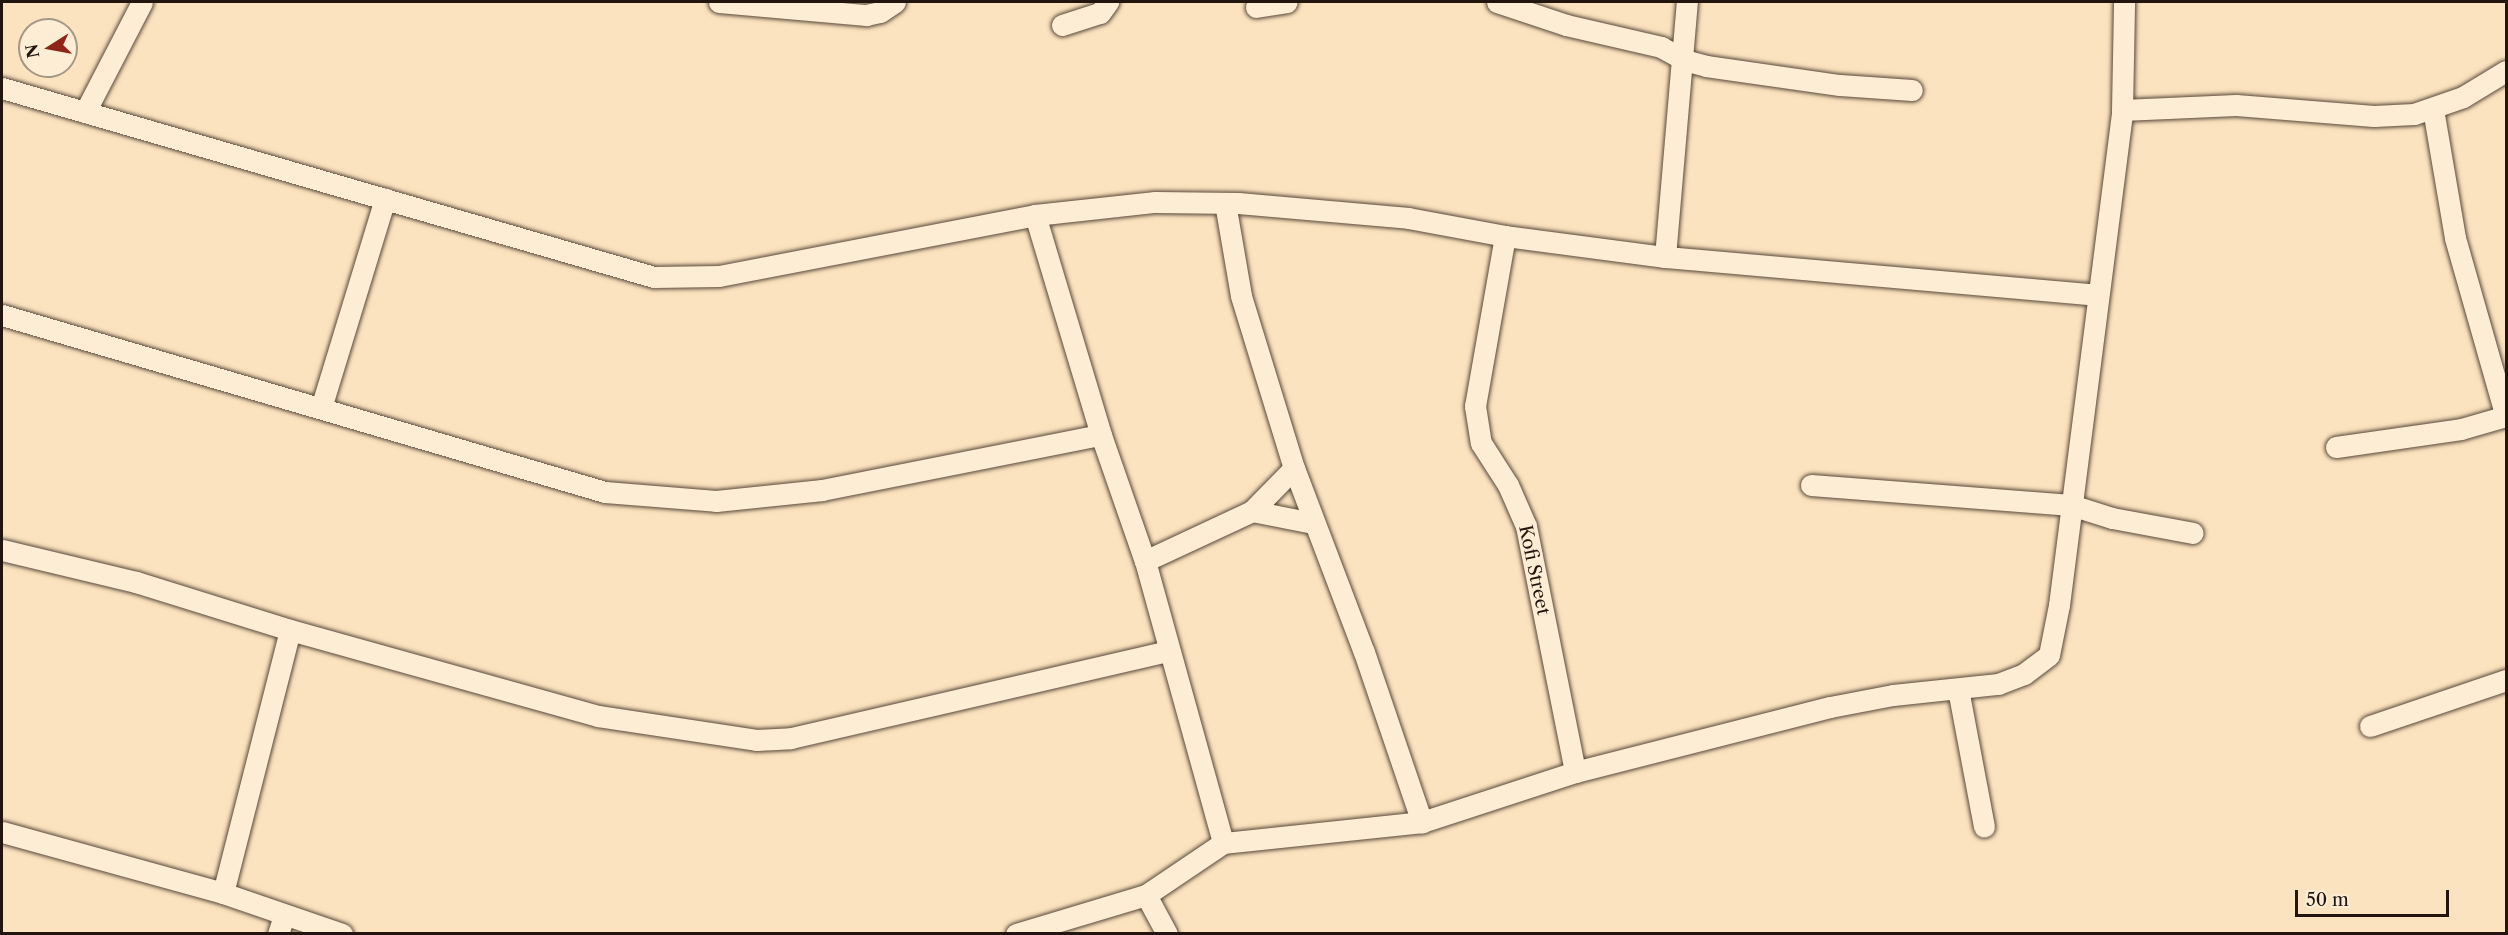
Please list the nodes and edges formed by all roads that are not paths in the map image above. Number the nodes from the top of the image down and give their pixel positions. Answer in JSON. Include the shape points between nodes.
{"nodes":[{"id":1,"x":141,"y":2,"type":"edge"},
{"id":2,"x":719,"y":2,"type":"edge"},
{"id":3,"x":895,"y":2,"type":"edge"},
{"id":4,"x":1108,"y":2,"type":"edge"},
{"id":5,"x":1287,"y":2,"type":"edge"},
{"id":6,"x":1497,"y":2,"type":"edge"},
{"id":7,"x":1687,"y":2,"type":"edge"},
{"id":8,"x":2124,"y":2,"type":"edge"},
{"id":9,"x":1256,"y":7,"type":"dead end"},
{"id":10,"x":1062,"y":25,"type":"dead end"},
{"id":11,"x":1683,"y":60,"type":"junction"},
{"id":12,"x":2506,"y":71,"type":"edge"},
{"id":13,"x":2,"y":88,"type":"edge"},
{"id":14,"x":1912,"y":90,"type":"dead end"},
{"id":15,"x":2433,"y":109,"type":"junction"},
{"id":16,"x":2122,"y":110,"type":"junction"},
{"id":17,"x":85,"y":112,"type":"junction"},
{"id":18,"x":385,"y":199,"type":"junction"},
{"id":19,"x":1225,"y":203,"type":"junction"},
{"id":20,"x":1035,"y":215,"type":"junction"},
{"id":21,"x":1505,"y":236,"type":"junction"},
{"id":22,"x":1665,"y":257,"type":"junction"},
{"id":23,"x":2097,"y":295,"type":"junction"},
{"id":24,"x":2,"y":315,"type":"edge"},
{"id":25,"x":321,"y":408,"type":"junction"},
{"id":26,"x":2506,"y":416,"type":"edge"},
{"id":27,"x":1101,"y":435,"type":"junction"},
{"id":28,"x":2336,"y":447,"type":"dead end"},
{"id":29,"x":1293,"y":468,"type":"junction"},
{"id":30,"x":1811,"y":485,"type":"dead end"},
{"id":31,"x":2071,"y":505,"type":"junction"},
{"id":32,"x":1252,"y":511,"type":"junction"},
{"id":33,"x":1313,"y":523,"type":"junction"},
{"id":34,"x":2193,"y":533,"type":"dead end"},
{"id":35,"x":2,"y":550,"type":"edge"},
{"id":36,"x":1145,"y":561,"type":"junction"},
{"id":37,"x":290,"y":630,"type":"junction"},
{"id":38,"x":1169,"y":651,"type":"junction"},
{"id":39,"x":2506,"y":680,"type":"edge"},
{"id":40,"x":1958,"y":689,"type":"junction"},
{"id":41,"x":2370,"y":726,"type":"dead end"},
{"id":42,"x":1575,"y":772,"type":"junction"},
{"id":43,"x":1422,"y":822,"type":"junction"},
{"id":44,"x":1984,"y":827,"type":"dead end"},
{"id":45,"x":2,"y":832,"type":"edge"},
{"id":46,"x":1223,"y":843,"type":"junction"},
{"id":47,"x":223,"y":893,"type":"junction"},
{"id":48,"x":1146,"y":895,"type":"junction"},
{"id":49,"x":281,"y":924,"type":"edge"},
{"id":50,"x":342,"y":933,"type":"edge"},
{"id":51,"x":1016,"y":933,"type":"edge"},
{"id":52,"x":1167,"y":933,"type":"edge"}],
"edges":[{"from":1,"to":17,"type":"street"},
{"from":2,"to":3,"type":"street","via":[[866,15]]},
{"from":4,"to":10,"type":"street","via":[[1100,13]]},
{"from":5,"to":9,"type":"street"},
{"from":6,"to":11,"type":"street","via":[[1566,25],[1660,47]]},
{"from":7,"to":11,"type":"street"},
{"from":8,"to":16,"type":"street"},
{"from":11,"to":14,"type":"street","via":[[1840,85]]},
{"from":11,"to":22,"type":"street"},
{"from":12,"to":15,"type":"street","via":[[2463,97]]},
{"from":13,"to":17,"type":"street"},
{"from":15,"to":16,"type":"street","via":[[2374,116],[2236,105]]},
{"from":15,"to":26,"type":"street","via":[[2455,238]]},
{"from":16,"to":23,"type":"street"},
{"from":17,"to":18,"type":"street"},
{"from":18,"to":20,"type":"street","via":[[654,277],[719,276]]},
{"from":18,"to":25,"type":"street"},
{"from":19,"to":20,"type":"street","via":[[1155,202]]},
{"from":19,"to":21,"type":"street","via":[[1408,218]]},
{"from":19,"to":29,"type":"street","via":[[1241,296]]},
{"from":20,"to":27,"type":"street"},
{"from":21,"to":22,"type":"street"},
{"from":21,"to":42,"type":"street","name":"Kofi Street","via":[[1475,406],[1481,443],[1508,485],[1526,526]]},
{"from":22,"to":23,"type":"street"},
{"from":23,"to":31,"type":"street"},
{"from":24,"to":25,"type":"street"},
{"from":25,"to":27,"type":"street","via":[[604,492],[716,501],[822,490]]},
{"from":26,"to":28,"type":"street","via":[[2461,429]]},
{"from":27,"to":36,"type":"street"},
{"from":29,"to":32,"type":"street"},
{"from":29,"to":33,"type":"street"},
{"from":30,"to":31,"type":"street"},
{"from":31,"to":34,"type":"street","via":[[2122,520]]},
{"from":31,"to":40,"type":"street","via":[[2049,656],[2024,674],[1998,684]]},
{"from":32,"to":33,"type":"street"},
{"from":32,"to":36,"type":"street"},
{"from":33,"to":43,"type":"street","via":[[1364,652]]},
{"from":35,"to":37,"type":"street","via":[[136,582]]},
{"from":36,"to":38,"type":"street"},
{"from":37,"to":38,"type":"street","via":[[598,716],[756,740],[791,738]]},
{"from":37,"to":47,"type":"street"},
{"from":38,"to":46,"type":"street"},
{"from":39,"to":41,"type":"street"},
{"from":40,"to":42,"type":"street","via":[[1893,695],[1830,707]]},
{"from":40,"to":44,"type":"street"},
{"from":42,"to":43,"type":"street"},
{"from":43,"to":46,"type":"street"},
{"from":45,"to":47,"type":"street"},
{"from":46,"to":48,"type":"street"},
{"from":47,"to":49,"type":"street"},
{"from":48,"to":51,"type":"street"},
{"from":48,"to":52,"type":"street"},
{"from":49,"to":50,"type":"street"}]}
